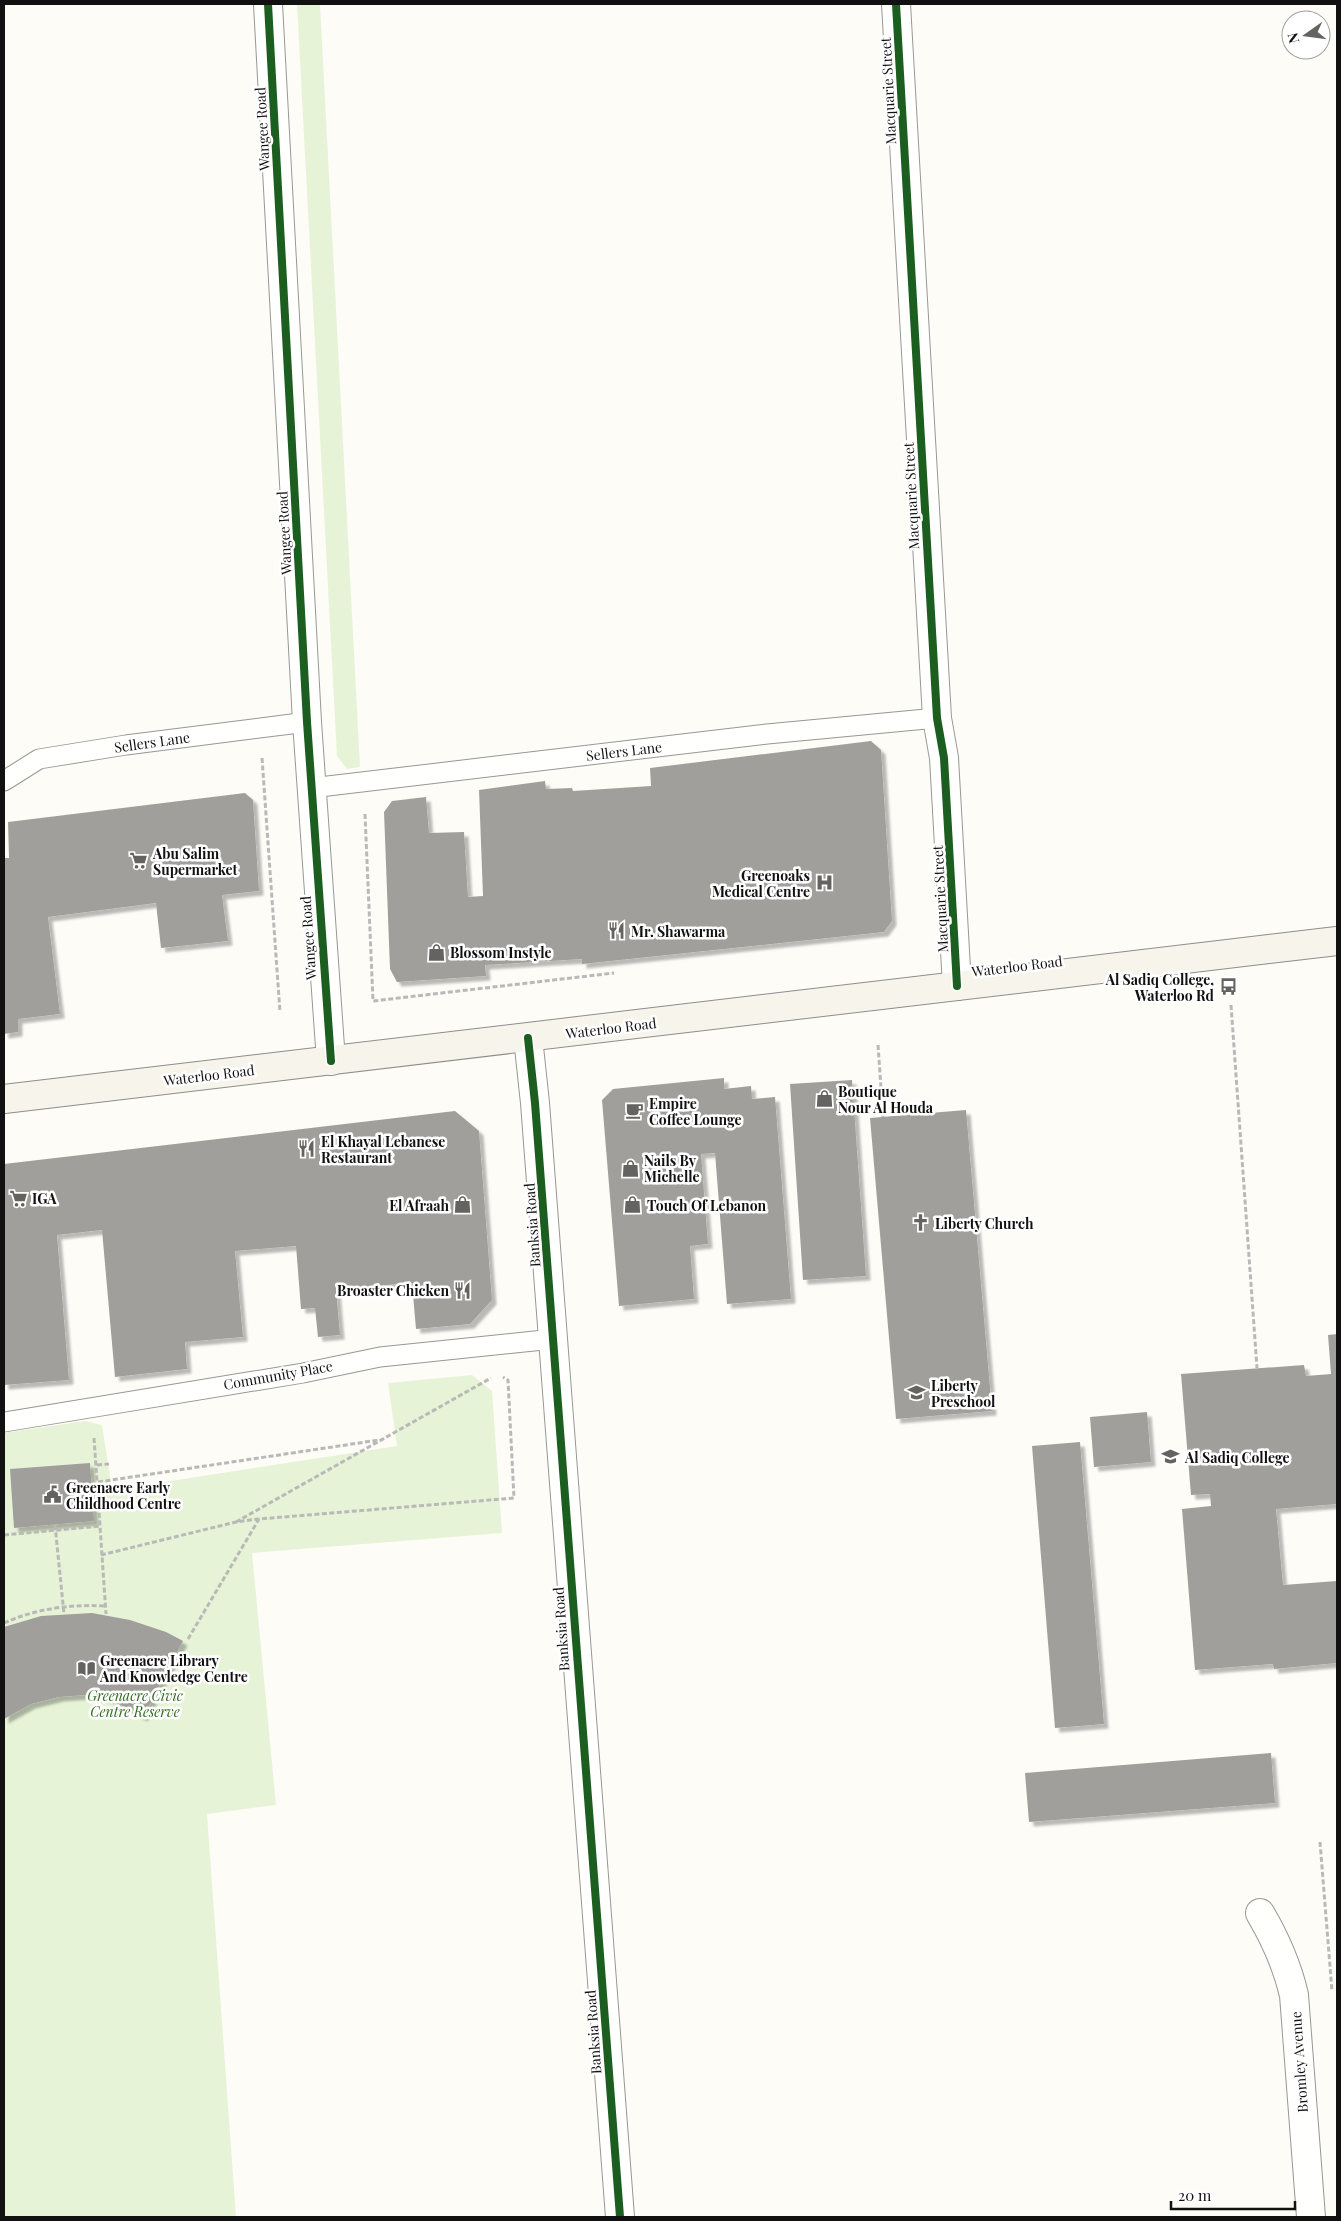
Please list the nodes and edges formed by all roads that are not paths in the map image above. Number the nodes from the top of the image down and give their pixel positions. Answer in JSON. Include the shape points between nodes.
{"nodes":[{"id":1,"x":268,"y":4,"type":"edge"},
{"id":2,"x":896,"y":4,"type":"edge"},
{"id":3,"x":937,"y":718,"type":"junction"},
{"id":4,"x":307,"y":722,"type":"junction"},
{"id":5,"x":4,"y":781,"type":"edge"},
{"id":6,"x":311,"y":788,"type":"junction"},
{"id":7,"x":1337,"y":941,"type":"edge"},
{"id":8,"x":957,"y":986,"type":"junction"},
{"id":9,"x":528,"y":1038,"type":"junction"},
{"id":10,"x":331,"y":1061,"type":"junction"},
{"id":11,"x":4,"y":1099,"type":"edge"},
{"id":12,"x":553,"y":1339,"type":"junction"},
{"id":13,"x":4,"y":1422,"type":"edge"},
{"id":14,"x":1260,"y":1913,"type":"dead end"},
{"id":15,"x":620,"y":2217,"type":"edge"},
{"id":16,"x":1311,"y":2217,"type":"edge"}],
"edges":[{"from":1,"to":4,"type":"street","name":"Wangee Road"},
{"from":2,"to":3,"type":"street","name":"Macquarie Street"},
{"from":3,"to":6,"type":"lane","name":"Sellers Lane","via":[[767,734]]},
{"from":3,"to":8,"type":"street","name":"Macquarie Street","via":[[944,758]]},
{"from":4,"to":5,"type":"lane","name":"Sellers Lane","via":[[39,759]]},
{"from":4,"to":6,"type":"street","name":"Wangee Road"},
{"from":6,"to":10,"type":"street","name":"Wangee Road"},
{"from":7,"to":8,"type":"main road","name":"Waterloo Road"},
{"from":8,"to":9,"type":"main road","name":"Waterloo Road"},
{"from":9,"to":10,"type":"main road","name":"Waterloo Road"},
{"from":9,"to":12,"type":"street","name":"Banksia Road"},
{"from":10,"to":11,"type":"main road","name":"Waterloo Road"},
{"from":12,"to":13,"type":"lane","name":"Community Place","via":[[380,1356],[303,1373]]},
{"from":12,"to":15,"type":"street","name":"Banksia Road"},
{"from":14,"to":16,"type":"street","name":"Bromley Avenue","via":[[1278,1942],[1294,1995]]}]}
